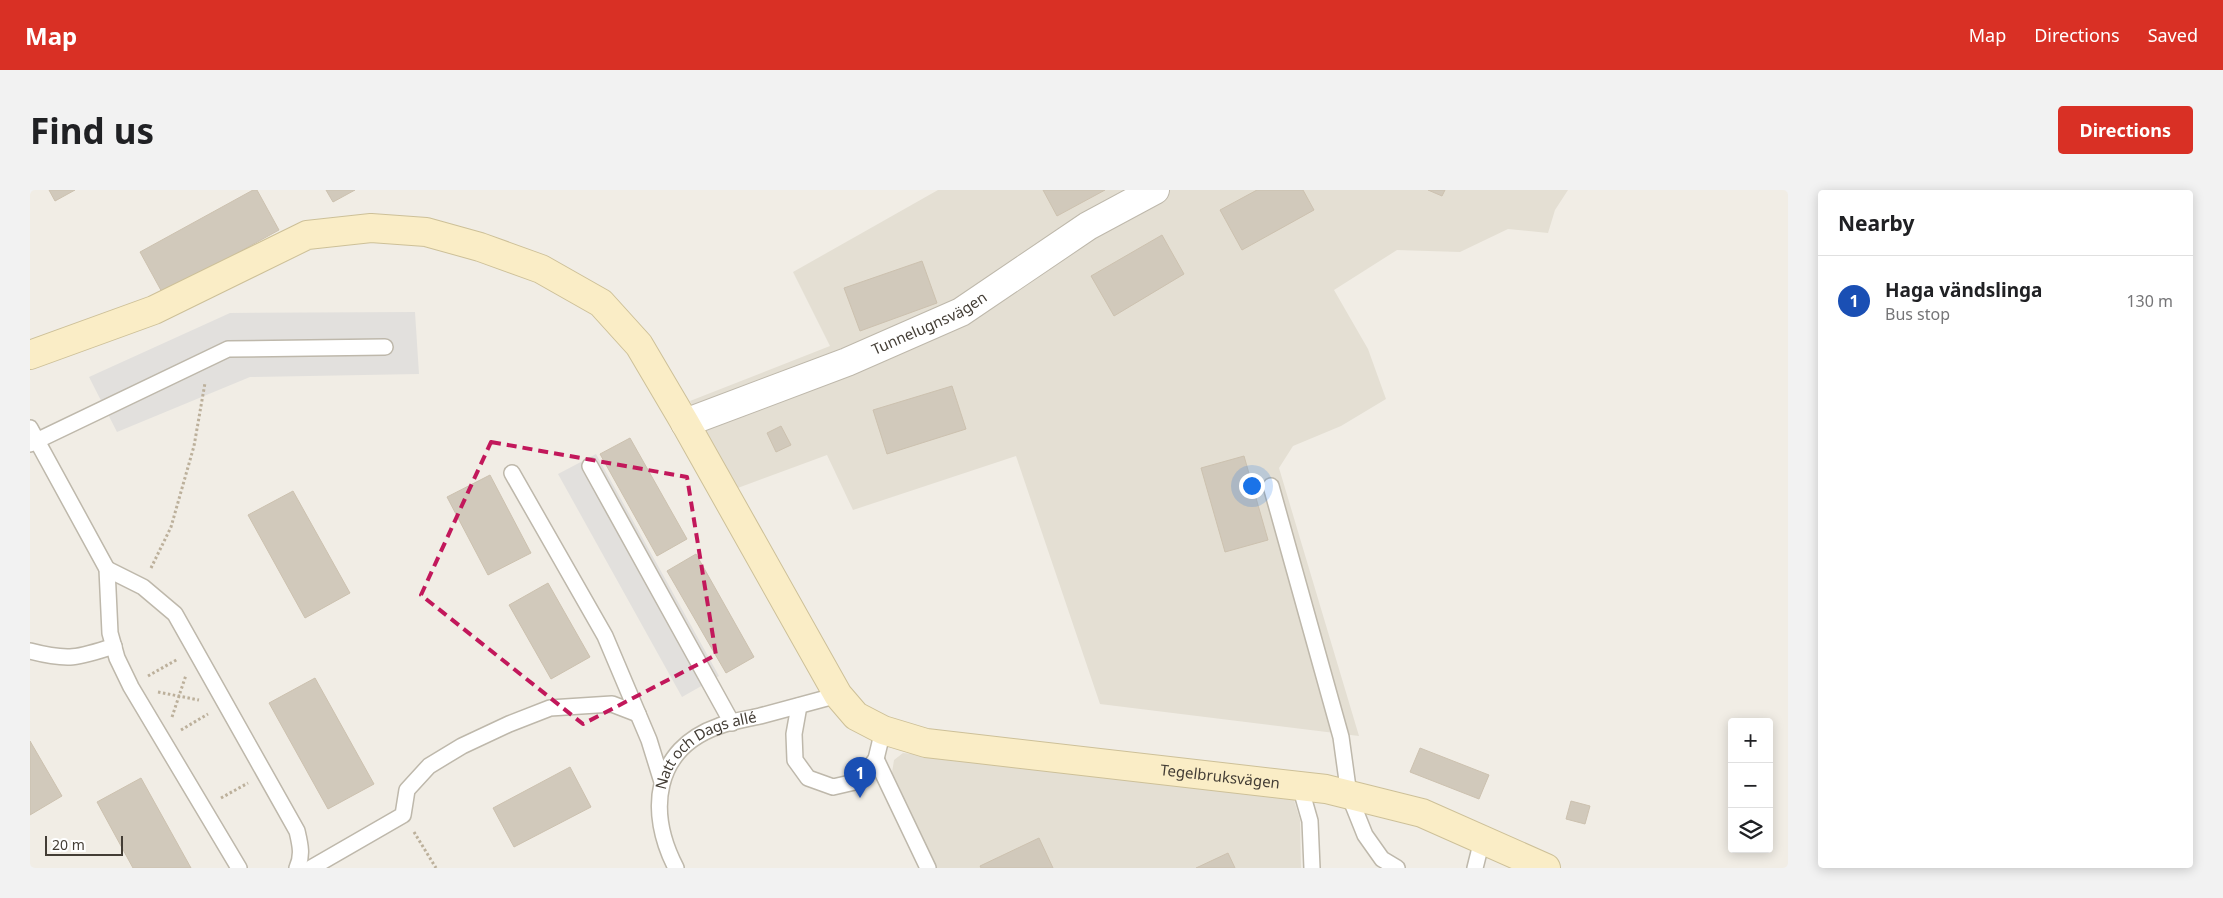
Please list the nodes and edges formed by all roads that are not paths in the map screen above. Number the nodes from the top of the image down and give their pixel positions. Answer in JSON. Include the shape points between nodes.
{"nodes":[{"id":1,"x":1155,"y":190,"type":"edge"},
{"id":2,"x":385,"y":347,"type":"dead end"},
{"id":3,"x":30,"y":355,"type":"edge"},
{"id":4,"x":684,"y":423,"type":"junction"},
{"id":5,"x":32,"y":437,"type":"edge"},
{"id":6,"x":590,"y":466,"type":"dead end"},
{"id":7,"x":512,"y":472,"type":"dead end"},
{"id":8,"x":1271,"y":486,"type":"dead end"},
{"id":9,"x":107,"y":569,"type":"junction"},
{"id":10,"x":114,"y":646,"type":"junction"},
{"id":11,"x":30,"y":652,"type":"edge"},
{"id":12,"x":838,"y":695,"type":"junction"},
{"id":13,"x":799,"y":706,"type":"junction"},
{"id":14,"x":638,"y":714,"type":"junction"},
{"id":15,"x":732,"y":723,"type":"junction"},
{"id":16,"x":883,"y":730,"type":"junction"},
{"id":17,"x":876,"y":759,"type":"junction"},
{"id":18,"x":662,"y":782,"type":"junction"},
{"id":19,"x":1300,"y":786,"type":"junction"},
{"id":20,"x":1349,"y":795,"type":"junction"},
{"id":21,"x":1482,"y":840,"type":"junction"},
{"id":22,"x":239,"y":868,"type":"edge"},
{"id":23,"x":297,"y":868,"type":"edge"},
{"id":24,"x":310,"y":868,"type":"edge"},
{"id":25,"x":676,"y":868,"type":"edge"},
{"id":26,"x":928,"y":868,"type":"edge"},
{"id":27,"x":1312,"y":868,"type":"edge"},
{"id":28,"x":1397,"y":868,"type":"edge"},
{"id":29,"x":1475,"y":868,"type":"edge"},
{"id":30,"x":1546,"y":868,"type":"edge"}],
"edges":[{"from":1,"to":4,"type":"street","name":"Tunnelugnsvägen","via":[[1088,226],[961,312],[847,362]]},
{"from":2,"to":5,"type":"lane","via":[[228,349]]},
{"from":3,"to":4,"type":"street","via":[[154,310],[306,235],[371,228],[426,232],[541,269],[601,303],[638,345]]},
{"from":4,"to":12,"type":"street"},
{"from":5,"to":9,"type":"lane"},
{"from":6,"to":15,"type":"lane"},
{"from":7,"to":14,"type":"lane","via":[[605,636]]},
{"from":8,"to":20,"type":"lane","via":[[1341,737]]},
{"from":9,"to":10,"type":"lane","via":[[110,633]]},
{"from":9,"to":23,"type":"lane","via":[[143,586],[175,614],[297,831],[301,847]]},
{"from":10,"to":11,"type":"lane","via":[[80,657],[56,658]]},
{"from":10,"to":22,"type":"lane","via":[[131,687]]},
{"from":12,"to":13,"type":"lane","name":"Natt och Dags allé"},
{"from":12,"to":16,"type":"street","via":[[856,716]]},
{"from":13,"to":15,"type":"lane","name":"Natt och Dags allé"},
{"from":13,"to":17,"type":"lane","via":[[794,734],[795,760],[808,778],[833,787],[859,781]]},
{"from":14,"to":18,"type":"lane"},
{"from":14,"to":24,"type":"lane","via":[[612,704],[550,708],[462,746],[430,766],[407,790],[403,815]]},
{"from":15,"to":18,"type":"lane","name":"Natt och Dags allé","via":[[718,726],[695,739],[674,757]]},
{"from":16,"to":17,"type":"lane"},
{"from":16,"to":19,"type":"street","name":"Tegelbruksvägen","via":[[926,743]]},
{"from":17,"to":26,"type":"lane"},
{"from":18,"to":25,"type":"lane","name":"Natt och Dags allé","via":[[658,809],[667,851]]},
{"from":19,"to":20,"type":"street","name":"Tegelbruksvägen"},
{"from":19,"to":27,"type":"lane","via":[[1310,821]]},
{"from":20,"to":21,"type":"street","name":"Tegelbruksvägen","via":[[1422,813]]},
{"from":20,"to":28,"type":"lane","via":[[1366,834],[1382,858]]},
{"from":21,"to":29,"type":"lane"},
{"from":21,"to":30,"type":"street","name":"Tegelbruksvägen"}]}
